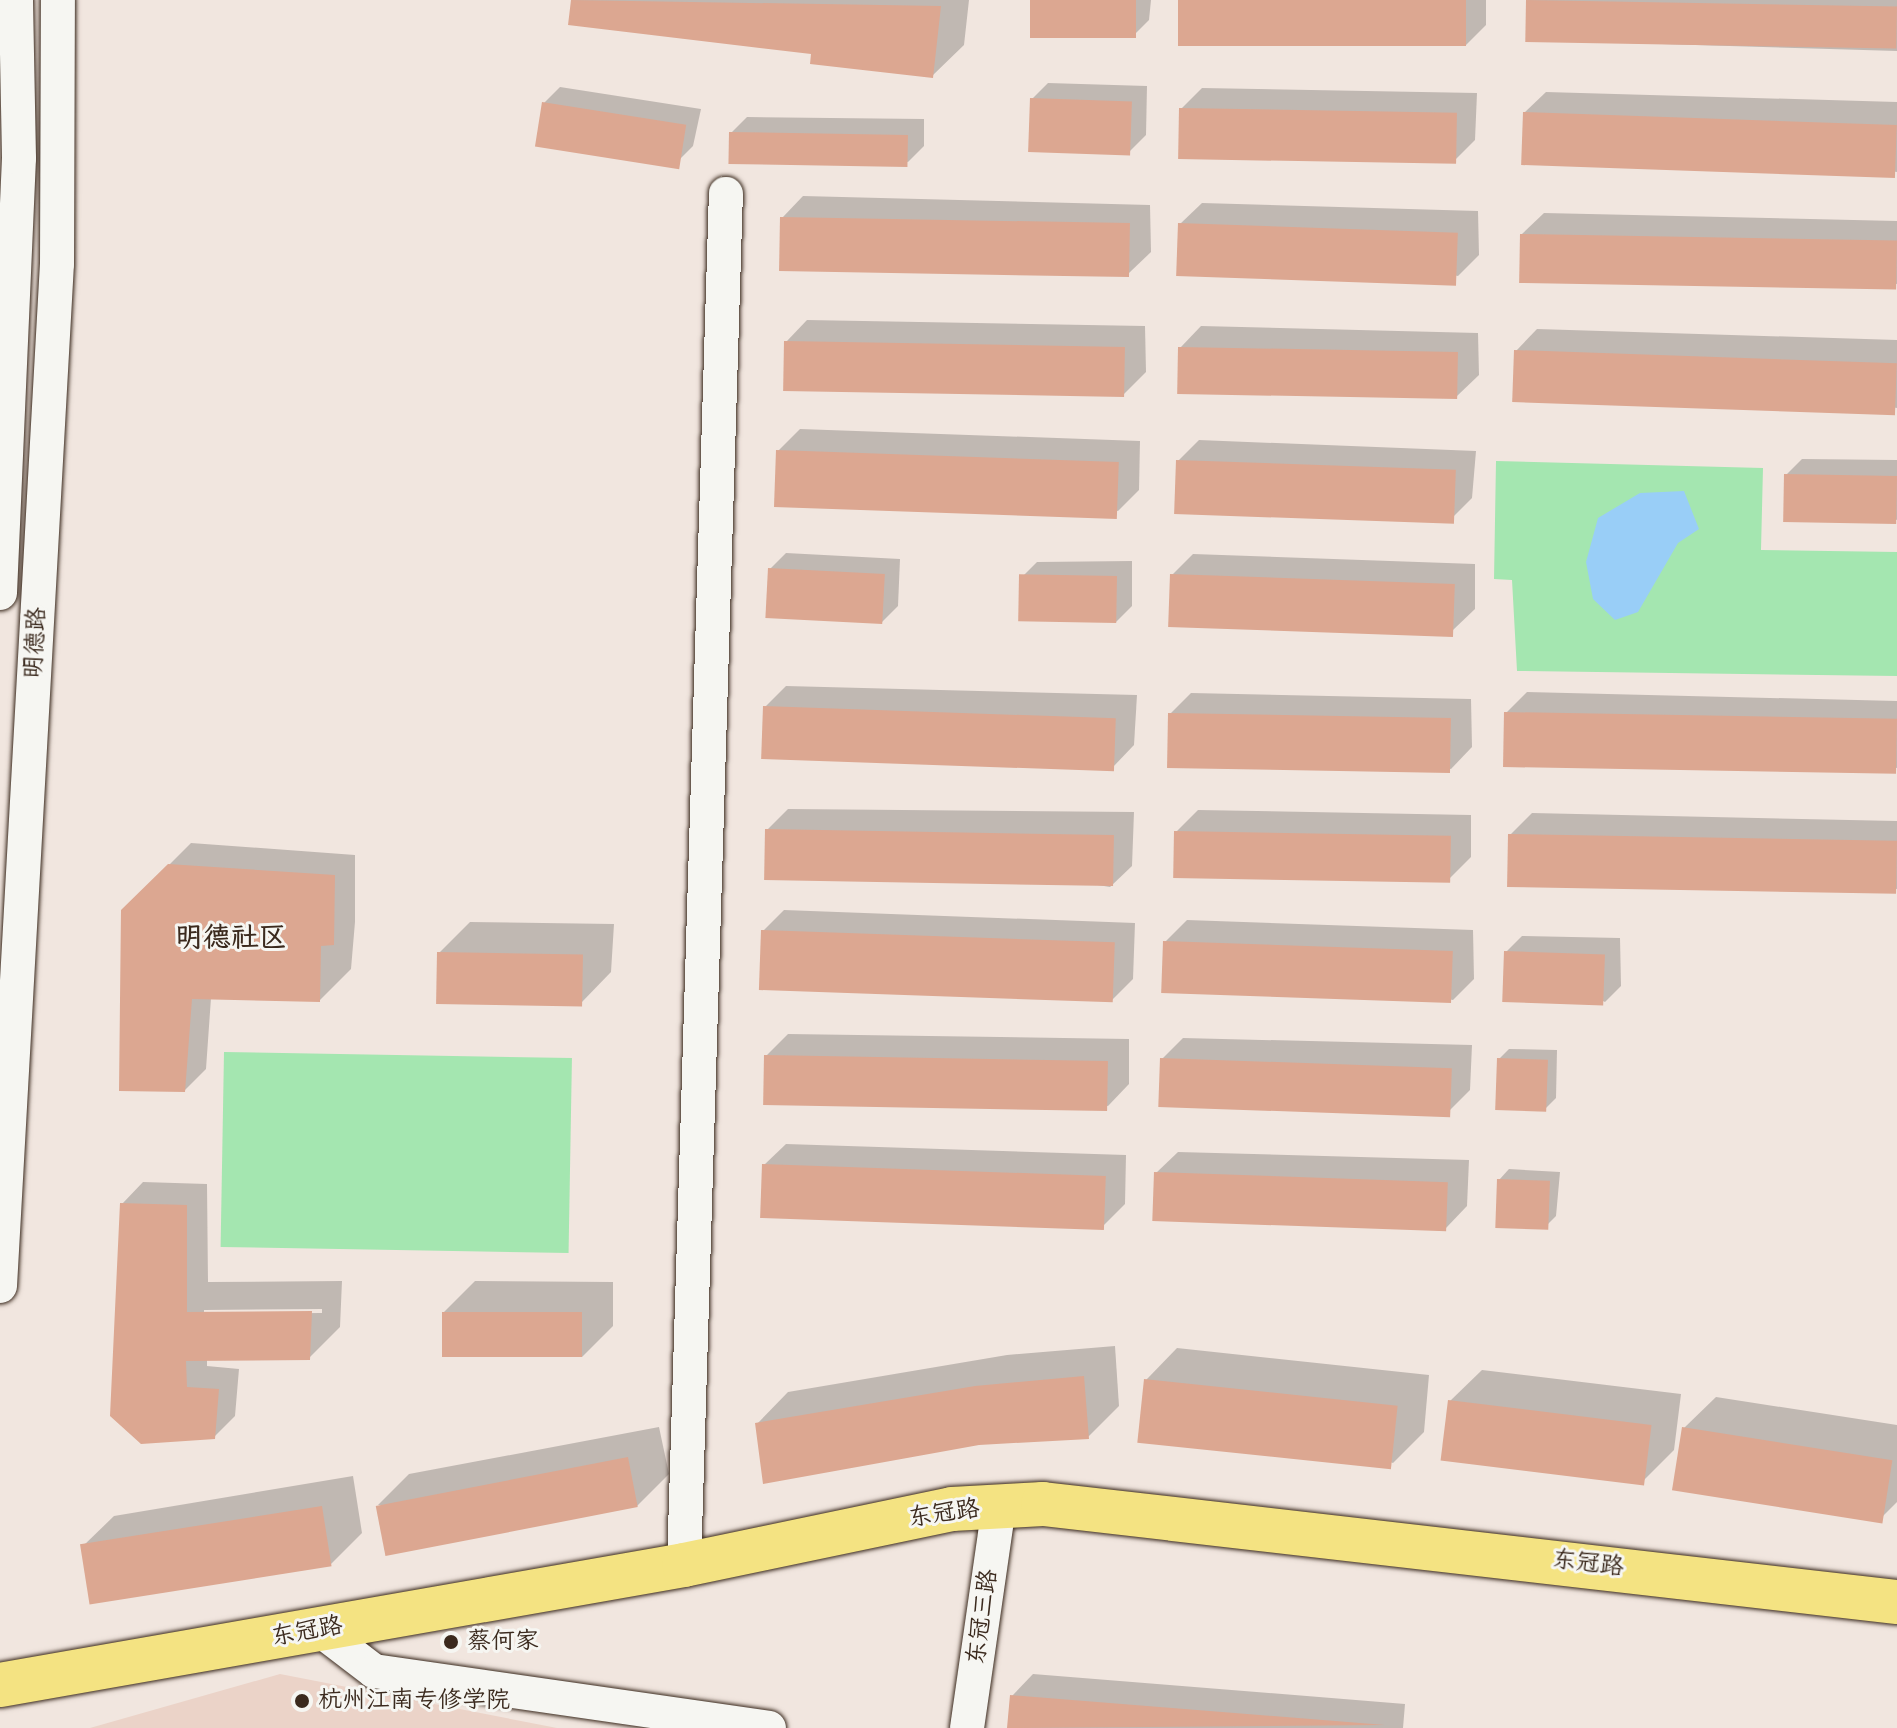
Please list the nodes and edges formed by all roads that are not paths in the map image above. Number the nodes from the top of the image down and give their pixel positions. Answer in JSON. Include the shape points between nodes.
{"nodes":[{"id":1,"x":16,"y":0,"type":"edge"},
{"id":2,"x":58,"y":0,"type":"edge"},
{"id":3,"x":58,"y":49,"type":"junction"},
{"id":4,"x":9,"y":50,"type":"edge"},
{"id":5,"x":59,"y":83,"type":"junction"},
{"id":6,"x":9,"y":85,"type":"edge"},
{"id":7,"x":726,"y":194,"type":"dead end"},
{"id":8,"x":0,"y":593,"type":"edge"},
{"id":9,"x":0,"y":1286,"type":"edge"},
{"id":10,"x":999,"y":1507,"type":"junction"},
{"id":11,"x":684,"y":1565,"type":"junction"},
{"id":12,"x":1897,"y":1602,"type":"edge"},
{"id":13,"x":319,"y":1629,"type":"junction"},
{"id":14,"x":0,"y":1685,"type":"edge"},
{"id":15,"x":769,"y":1728,"type":"edge"},
{"id":16,"x":967,"y":1728,"type":"edge"}],
"edges":[{"from":1,"to":4,"type":"street","name":"明德路"},
{"from":2,"to":3,"type":"street","name":"明德路"},
{"from":3,"to":4,"type":"street"},
{"from":3,"to":5,"type":"street","name":"明德路"},
{"from":4,"to":6,"type":"street","name":"明德路"},
{"from":5,"to":6,"type":"street"},
{"from":5,"to":9,"type":"street","name":"明德路","via":[[57,264]]},
{"from":6,"to":8,"type":"street","name":"明德路"},
{"from":7,"to":11,"type":"street"},
{"from":10,"to":11,"type":"main road","name":"东冠路","via":[[952,1509]]},
{"from":10,"to":12,"type":"main road","name":"东冠路","via":[[1043,1504],[1417,1543]]},
{"from":10,"to":16,"type":"street","name":"东冠三路"},
{"from":11,"to":13,"type":"main road","name":"东冠路"},
{"from":13,"to":14,"type":"main road","name":"东冠路"},
{"from":13,"to":15,"type":"street","via":[[374,1671]]}]}
